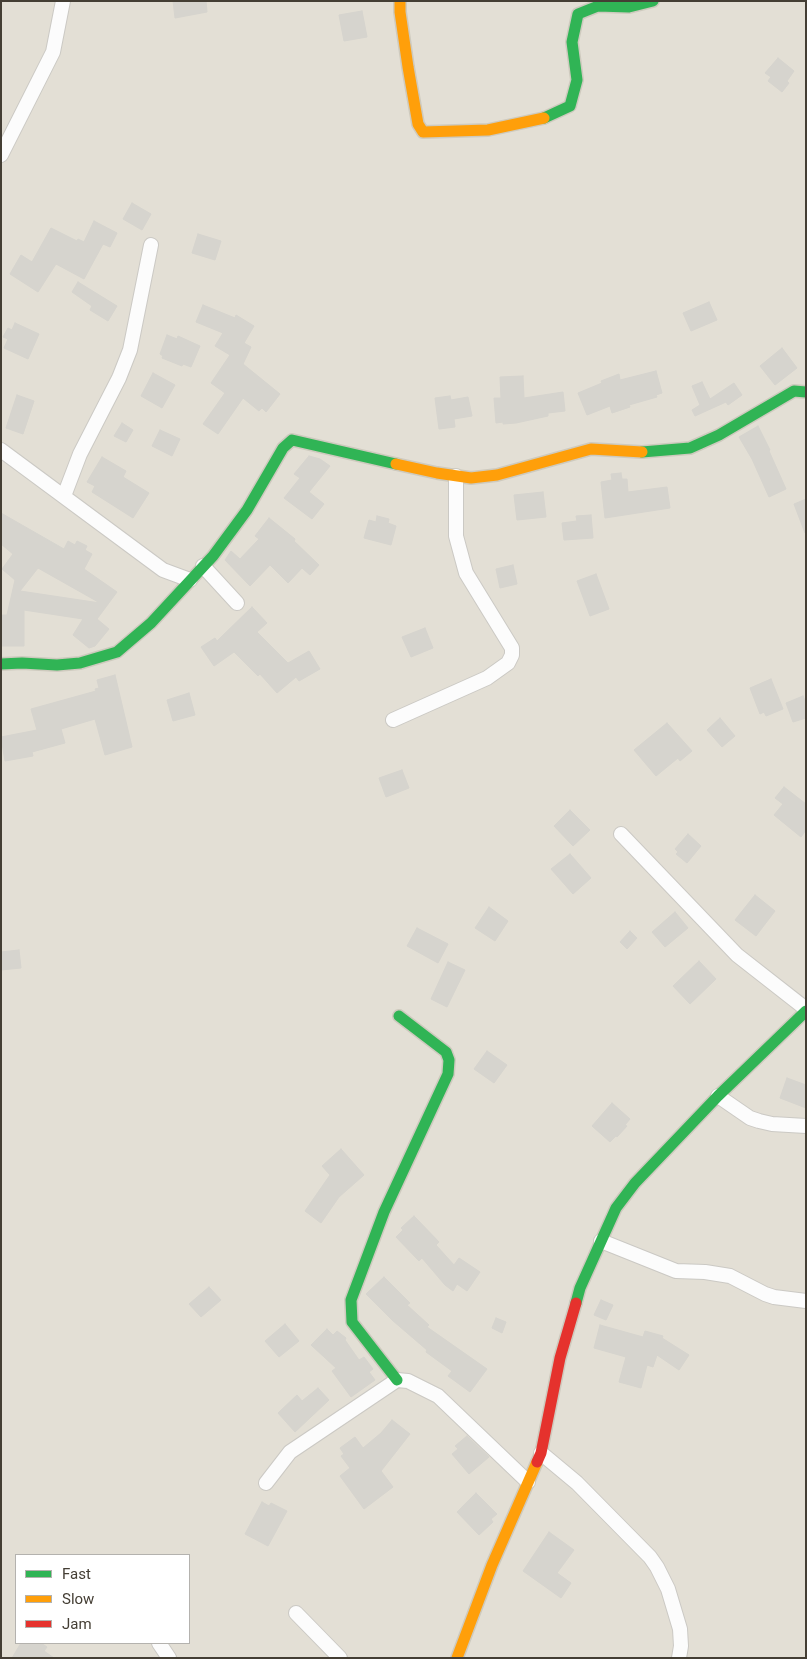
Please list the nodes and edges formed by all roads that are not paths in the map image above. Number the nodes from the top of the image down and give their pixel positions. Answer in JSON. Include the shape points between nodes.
{"nodes":[{"id":1,"x":63,"y":1,"type":"edge"},
{"id":2,"x":400,"y":1,"type":"edge"},
{"id":3,"x":653,"y":1,"type":"edge"},
{"id":4,"x":1,"y":155,"type":"edge"},
{"id":5,"x":151,"y":245,"type":"dead end"},
{"id":6,"x":806,"y":392,"type":"edge"},
{"id":7,"x":1,"y":450,"type":"edge"},
{"id":8,"x":456,"y":476,"type":"junction"},
{"id":9,"x":64,"y":496,"type":"junction"},
{"id":10,"x":203,"y":566,"type":"junction"},
{"id":11,"x":190,"y":580,"type":"junction"},
{"id":12,"x":237,"y":603,"type":"dead end"},
{"id":13,"x":1,"y":664,"type":"edge"},
{"id":14,"x":393,"y":720,"type":"dead end"},
{"id":15,"x":621,"y":834,"type":"dead end"},
{"id":16,"x":806,"y":1010,"type":"edge"},
{"id":17,"x":399,"y":1016,"type":"dead end"},
{"id":18,"x":718,"y":1096,"type":"junction"},
{"id":19,"x":806,"y":1126,"type":"edge"},
{"id":20,"x":601,"y":1241,"type":"junction"},
{"id":21,"x":806,"y":1300,"type":"edge"},
{"id":22,"x":397,"y":1380,"type":"junction"},
{"id":23,"x":540,"y":1453,"type":"junction"},
{"id":24,"x":528,"y":1482,"type":"junction"},
{"id":25,"x":266,"y":1483,"type":"dead end"},
{"id":26,"x":296,"y":1613,"type":"dead end"},
{"id":27,"x":160,"y":1644,"type":"edge"},
{"id":28,"x":169,"y":1658,"type":"edge"},
{"id":29,"x":340,"y":1658,"type":"edge"},
{"id":30,"x":457,"y":1658,"type":"edge"},
{"id":31,"x":679,"y":1658,"type":"edge"}],
"edges":[{"from":1,"to":4,"type":"street","via":[[54,52]]},
{"from":2,"to":3,"type":"street","via":[[418,124],[423,132],[453,132],[488,130],[542,119],[570,106],[577,80],[572,42],[578,14],[598,6],[629,7]]},
{"from":5,"to":9,"type":"street","via":[[130,350],[80,454]]},
{"from":6,"to":8,"type":"street","via":[[794,391],[719,435],[690,448],[642,452],[591,449],[497,475]]},
{"from":7,"to":9,"type":"street"},
{"from":8,"to":10,"type":"street","via":[[292,440],[283,448],[247,510]]},
{"from":8,"to":14,"type":"street","via":[[456,536],[466,573],[512,648],[512,655],[508,663],[488,678]]},
{"from":9,"to":11,"type":"street","via":[[164,570]]},
{"from":10,"to":11,"type":"street"},
{"from":10,"to":12,"type":"street"},
{"from":11,"to":13,"type":"street","via":[[152,623],[117,652],[80,663]]},
{"from":15,"to":16,"type":"street","via":[[737,955]]},
{"from":16,"to":18,"type":"street"},
{"from":17,"to":22,"type":"street","via":[[446,1052],[449,1060],[448,1074],[384,1212],[351,1300],[352,1322]]},
{"from":18,"to":19,"type":"street","via":[[754,1119],[772,1124]]},
{"from":18,"to":20,"type":"street","via":[[635,1183],[616,1208]]},
{"from":20,"to":21,"type":"street","via":[[676,1270],[730,1276],[774,1297]]},
{"from":20,"to":23,"type":"street","via":[[575,1305]]},
{"from":22,"to":24,"type":"street","via":[[408,1381],[438,1396]]},
{"from":22,"to":25,"type":"street","via":[[290,1452]]},
{"from":23,"to":24,"type":"street"},
{"from":23,"to":31,"type":"street","via":[[577,1484],[658,1567],[680,1629]]},
{"from":24,"to":30,"type":"street"},
{"from":26,"to":29,"type":"street"},
{"from":27,"to":28,"type":"street"}]}
